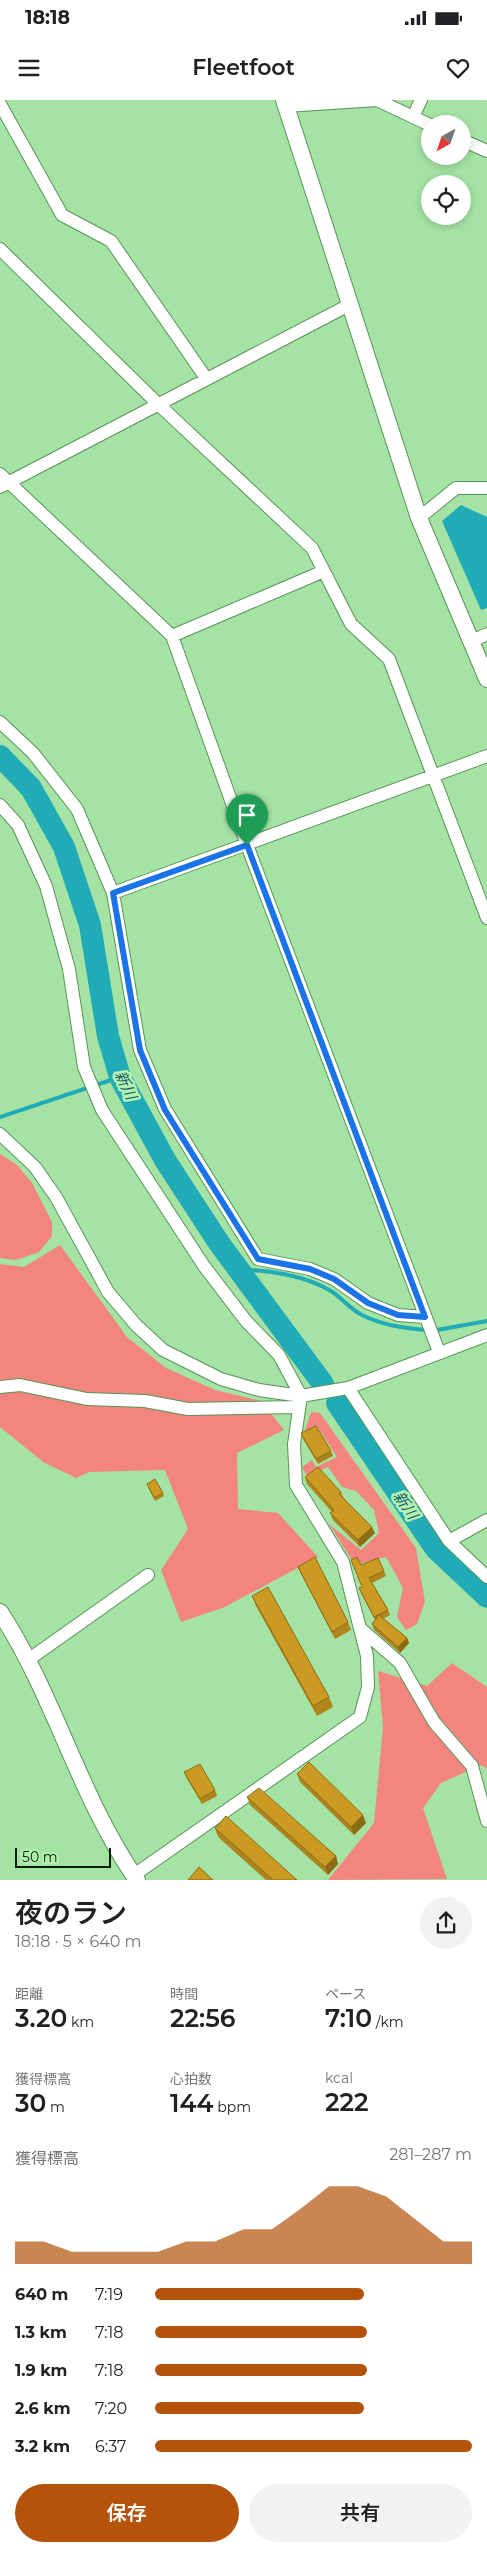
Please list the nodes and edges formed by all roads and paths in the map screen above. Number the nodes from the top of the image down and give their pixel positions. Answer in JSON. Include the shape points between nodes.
{"nodes":[{"id":1,"x":421,"y":100,"type":"edge"},
{"id":2,"x":285,"y":103,"type":"edge"},
{"id":3,"x":0,"y":104,"type":"edge"},
{"id":4,"x":413,"y":117,"type":"junction"},
{"id":5,"x":421,"y":121,"type":"edge"},
{"id":6,"x":471,"y":144,"type":"edge"},
{"id":7,"x":487,"y":151,"type":"edge"},
{"id":8,"x":0,"y":249,"type":"edge"},
{"id":9,"x":349,"y":305,"type":"junction"},
{"id":10,"x":206,"y":378,"type":"junction"},
{"id":11,"x":158,"y":404,"type":"junction"},
{"id":12,"x":2,"y":481,"type":"edge"},
{"id":13,"x":487,"y":488,"type":"edge"},
{"id":14,"x":419,"y":518,"type":"junction"},
{"id":15,"x":324,"y":571,"type":"junction"},
{"id":16,"x":487,"y":634,"type":"edge"},
{"id":17,"x":172,"y":636,"type":"junction"},
{"id":18,"x":470,"y":642,"type":"junction"},
{"id":19,"x":487,"y":679,"type":"edge"},
{"id":20,"x":0,"y":722,"type":"edge"},
{"id":21,"x":487,"y":756,"type":"edge"},
{"id":22,"x":434,"y":776,"type":"junction"},
{"id":23,"x":0,"y":805,"type":"edge"},
{"id":24,"x":247,"y":845,"type":"junction"},
{"id":25,"x":113,"y":893,"type":"junction"},
{"id":26,"x":487,"y":918,"type":"edge"},
{"id":27,"x":0,"y":1134,"type":"edge"},
{"id":28,"x":425,"y":1317,"type":"junction"},
{"id":29,"x":487,"y":1335,"type":"edge"},
{"id":30,"x":439,"y":1352,"type":"junction"},
{"id":31,"x":0,"y":1387,"type":"edge"},
{"id":32,"x":348,"y":1388,"type":"junction"},
{"id":33,"x":299,"y":1402,"type":"junction"},
{"id":34,"x":487,"y":1520,"type":"edge"},
{"id":35,"x":448,"y":1541,"type":"junction"},
{"id":36,"x":148,"y":1575,"type":"dead end"},
{"id":37,"x":487,"y":1577,"type":"edge"},
{"id":38,"x":0,"y":1612,"type":"edge"},
{"id":39,"x":360,"y":1629,"type":"junction"},
{"id":40,"x":28,"y":1660,"type":"junction"},
{"id":41,"x":487,"y":1821,"type":"edge"},
{"id":42,"x":136,"y":1877,"type":"edge"}],
"edges":[{"from":1,"to":4,"type":"street"},
{"from":2,"to":4,"type":"street","via":[[377,100]]},
{"from":2,"to":9,"type":"street"},
{"from":3,"to":10,"type":"street","via":[[62,216],[111,241]]},
{"from":4,"to":5,"type":"street"},
{"from":6,"to":7,"type":"street"},
{"from":8,"to":11,"type":"street"},
{"from":9,"to":10,"type":"street"},
{"from":9,"to":14,"type":"street"},
{"from":10,"to":11,"type":"street"},
{"from":11,"to":12,"type":"street"},
{"from":11,"to":15,"type":"street","via":[[312,548]]},
{"from":12,"to":17,"type":"street"},
{"from":13,"to":14,"type":"street","via":[[456,488]]},
{"from":14,"to":18,"type":"street"},
{"from":15,"to":17,"type":"street"},
{"from":15,"to":22,"type":"street","via":[[351,624],[388,659]]},
{"from":16,"to":18,"type":"street"},
{"from":17,"to":24,"type":"street"},
{"from":18,"to":19,"type":"street"},
{"from":20,"to":25,"type":"street","via":[[33,753],[77,809]]},
{"from":21,"to":22,"type":"street"},
{"from":22,"to":24,"type":"street"},
{"from":22,"to":26,"type":"street"},
{"from":23,"to":33,"type":"street","via":[[18,825],[46,886],[68,969],[84,1067],[102,1110],[204,1266],[278,1355]]},
{"from":24,"to":25,"type":"street"},
{"from":24,"to":28,"type":"street"},
{"from":25,"to":28,"type":"street","via":[[140,1050],[165,1110],[258,1259],[310,1269],[334,1279],[368,1303],[398,1315]]},
{"from":27,"to":33,"type":"street","via":[[35,1167],[56,1197],[108,1292],[136,1325],[164,1350],[220,1379]]},
{"from":28,"to":30,"type":"street"},
{"from":29,"to":30,"type":"street"},
{"from":30,"to":32,"type":"street"},
{"from":31,"to":33,"type":"street","via":[[20,1385],[87,1399],[145,1401],[188,1410]]},
{"from":32,"to":33,"type":"street"},
{"from":32,"to":35,"type":"street"},
{"from":33,"to":39,"type":"street","via":[[294,1444],[296,1485],[343,1562]]},
{"from":34,"to":35,"type":"street"},
{"from":35,"to":37,"type":"street"},
{"from":36,"to":40,"type":"street"},
{"from":38,"to":40,"type":"street"},
{"from":39,"to":41,"type":"street","via":[[400,1663],[434,1722],[472,1766]]},
{"from":39,"to":42,"type":"street","via":[[368,1687],[360,1717]]},
{"from":40,"to":42,"type":"street","via":[[92,1800]]}]}
